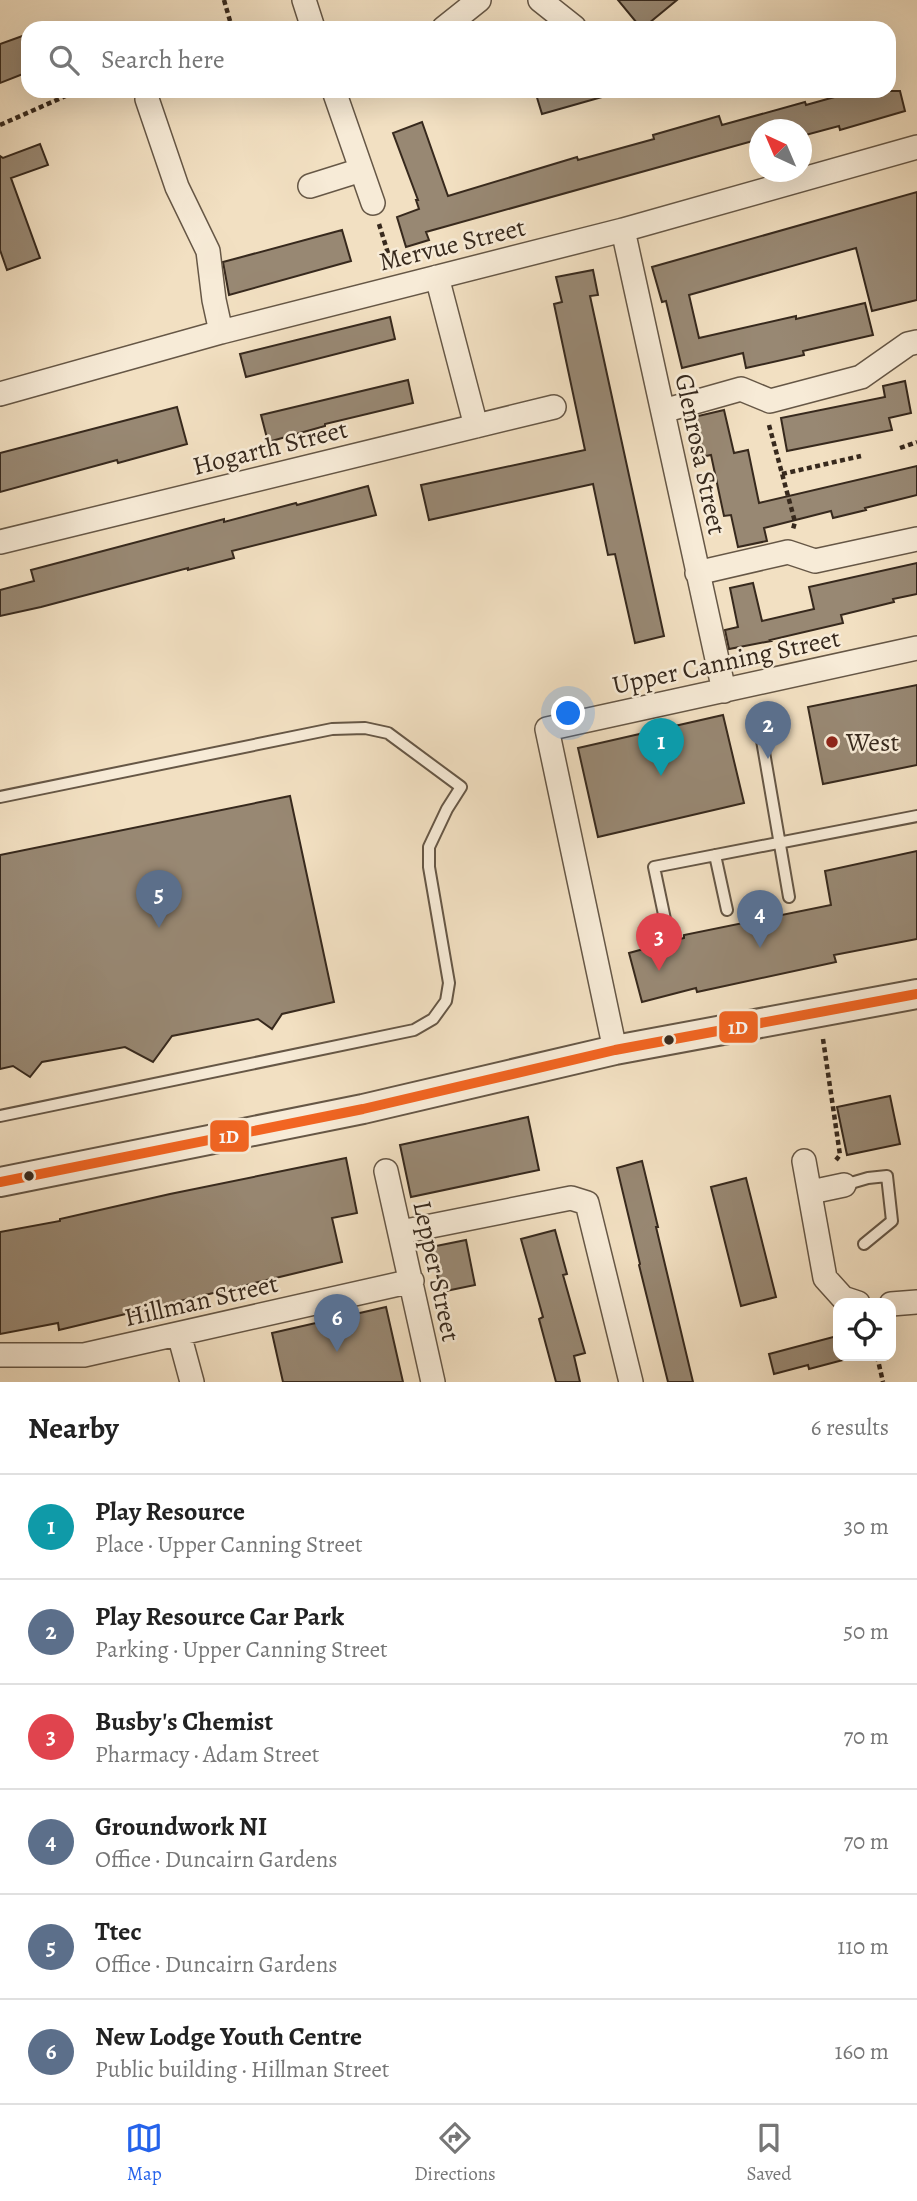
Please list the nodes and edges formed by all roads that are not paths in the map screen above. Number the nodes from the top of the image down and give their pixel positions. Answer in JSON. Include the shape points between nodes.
{"nodes":[{"id":1,"x":304,"y":0,"type":"edge"},
{"id":2,"x":479,"y":0,"type":"edge"},
{"id":3,"x":541,"y":0,"type":"edge"},
{"id":4,"x":311,"y":21,"type":"edge"},
{"id":5,"x":453,"y":21,"type":"edge"},
{"id":6,"x":567,"y":21,"type":"edge"},
{"id":7,"x":336,"y":98,"type":"edge"},
{"id":8,"x":147,"y":99,"type":"dead end"},
{"id":9,"x":917,"y":147,"type":"edge"},
{"id":10,"x":361,"y":170,"type":"junction"},
{"id":11,"x":310,"y":186,"type":"dead end"},
{"id":12,"x":373,"y":204,"type":"road end"},
{"id":13,"x":623,"y":230,"type":"junction"},
{"id":14,"x":437,"y":277,"type":"junction"},
{"id":15,"x":221,"y":332,"type":"junction"},
{"id":16,"x":917,"y":342,"type":"edge"},
{"id":17,"x":0,"y":394,"type":"edge"},
{"id":18,"x":554,"y":407,"type":"dead end"},
{"id":19,"x":663,"y":411,"type":"junction"},
{"id":20,"x":476,"y":426,"type":"junction"},
{"id":21,"x":917,"y":539,"type":"edge"},
{"id":22,"x":0,"y":542,"type":"edge"},
{"id":23,"x":697,"y":573,"type":"junction"},
{"id":24,"x":917,"y":648,"type":"edge"},
{"id":25,"x":724,"y":691,"type":"junction"},
{"id":26,"x":759,"y":723,"type":"dead end"},
{"id":27,"x":0,"y":797,"type":"edge"},
{"id":28,"x":917,"y":816,"type":"edge"},
{"id":29,"x":780,"y":843,"type":"junction"},
{"id":30,"x":715,"y":855,"type":"junction"},
{"id":31,"x":789,"y":897,"type":"dead end"},
{"id":32,"x":727,"y":910,"type":"dead end"},
{"id":33,"x":666,"y":924,"type":"dead end"},
{"id":34,"x":917,"y":994,"type":"edge"},
{"id":35,"x":615,"y":1050,"type":"junction"},
{"id":36,"x":0,"y":1116,"type":"edge"},
{"id":37,"x":804,"y":1161,"type":"dead end"},
{"id":38,"x":386,"y":1171,"type":"dead end"},
{"id":39,"x":0,"y":1182,"type":"edge"},
{"id":40,"x":844,"y":1185,"type":"joint"},
{"id":41,"x":811,"y":1192,"type":"junction"},
{"id":42,"x":401,"y":1232,"type":"junction"},
{"id":43,"x":864,"y":1244,"type":"dead end"},
{"id":44,"x":412,"y":1281,"type":"junction"},
{"id":45,"x":844,"y":1298,"type":"edge"},
{"id":46,"x":917,"y":1302,"type":"edge"},
{"id":47,"x":896,"y":1304,"type":"edge"},
{"id":48,"x":179,"y":1334,"type":"junction"},
{"id":49,"x":0,"y":1355,"type":"edge"},
{"id":50,"x":192,"y":1382,"type":"edge"},
{"id":51,"x":433,"y":1382,"type":"edge"},
{"id":52,"x":631,"y":1382,"type":"edge"}],
"edges":[{"from":1,"to":4,"type":"street"},
{"from":2,"to":5,"type":"street"},
{"from":3,"to":6,"type":"street"},
{"from":7,"to":10,"type":"street"},
{"from":8,"to":15,"type":"street","via":[[177,187],[208,251]]},
{"from":9,"to":13,"type":"street","name":"Mervue Street"},
{"from":10,"to":11,"type":"street"},
{"from":10,"to":12,"type":"street"},
{"from":13,"to":14,"type":"street","name":"Mervue Street"},
{"from":13,"to":19,"type":"street","name":"Glenrosa Street"},
{"from":14,"to":15,"type":"street","name":"Mervue Street"},
{"from":14,"to":20,"type":"street"},
{"from":15,"to":17,"type":"street","name":"Mervue Street"},
{"from":16,"to":19,"type":"street","via":[[861,377],[770,401],[741,389]]},
{"from":18,"to":20,"type":"street","name":"Hogarth Street"},
{"from":19,"to":23,"type":"street","name":"Glenrosa Street"},
{"from":20,"to":22,"type":"street","name":"Hogarth Street"},
{"from":21,"to":23,"type":"street","via":[[815,561],[788,551]]},
{"from":23,"to":25,"type":"street","name":"Glenrosa Street"},
{"from":24,"to":25,"type":"street","name":"Upper Canning Street"},
{"from":25,"to":35,"type":"street","name":"Upper Canning Street","via":[[547,729]]},
{"from":26,"to":29,"type":"lane"},
{"from":27,"to":36,"type":"lane","via":[[354,728],[388,733],[461,787],[429,847],[449,983],[446,1001],[433,1019],[414,1030],[355,1044]]},
{"from":28,"to":29,"type":"lane"},
{"from":29,"to":30,"type":"lane"},
{"from":29,"to":31,"type":"lane"},
{"from":30,"to":32,"type":"lane"},
{"from":30,"to":33,"type":"lane","via":[[654,867]]},
{"from":34,"to":35,"type":"street"},
{"from":35,"to":39,"type":"street","via":[[363,1109]]},
{"from":37,"to":41,"type":"street"},
{"from":38,"to":42,"type":"street","name":"Lepper Street"},
{"from":40,"to":41,"type":"street"},
{"from":40,"to":43,"type":"lane","via":[[887,1176],[892,1221]]},
{"from":41,"to":45,"type":"street","via":[[825,1278]]},
{"from":42,"to":44,"type":"street","name":"Lepper Street"},
{"from":42,"to":52,"type":"street","via":[[571,1198],[587,1203]]},
{"from":44,"to":48,"type":"street","name":"Hillman Street"},
{"from":44,"to":51,"type":"street","name":"Lepper Street"},
{"from":46,"to":47,"type":"street"},
{"from":48,"to":49,"type":"street","name":"Hillman Street","via":[[84,1355]]},
{"from":48,"to":50,"type":"street"}]}
